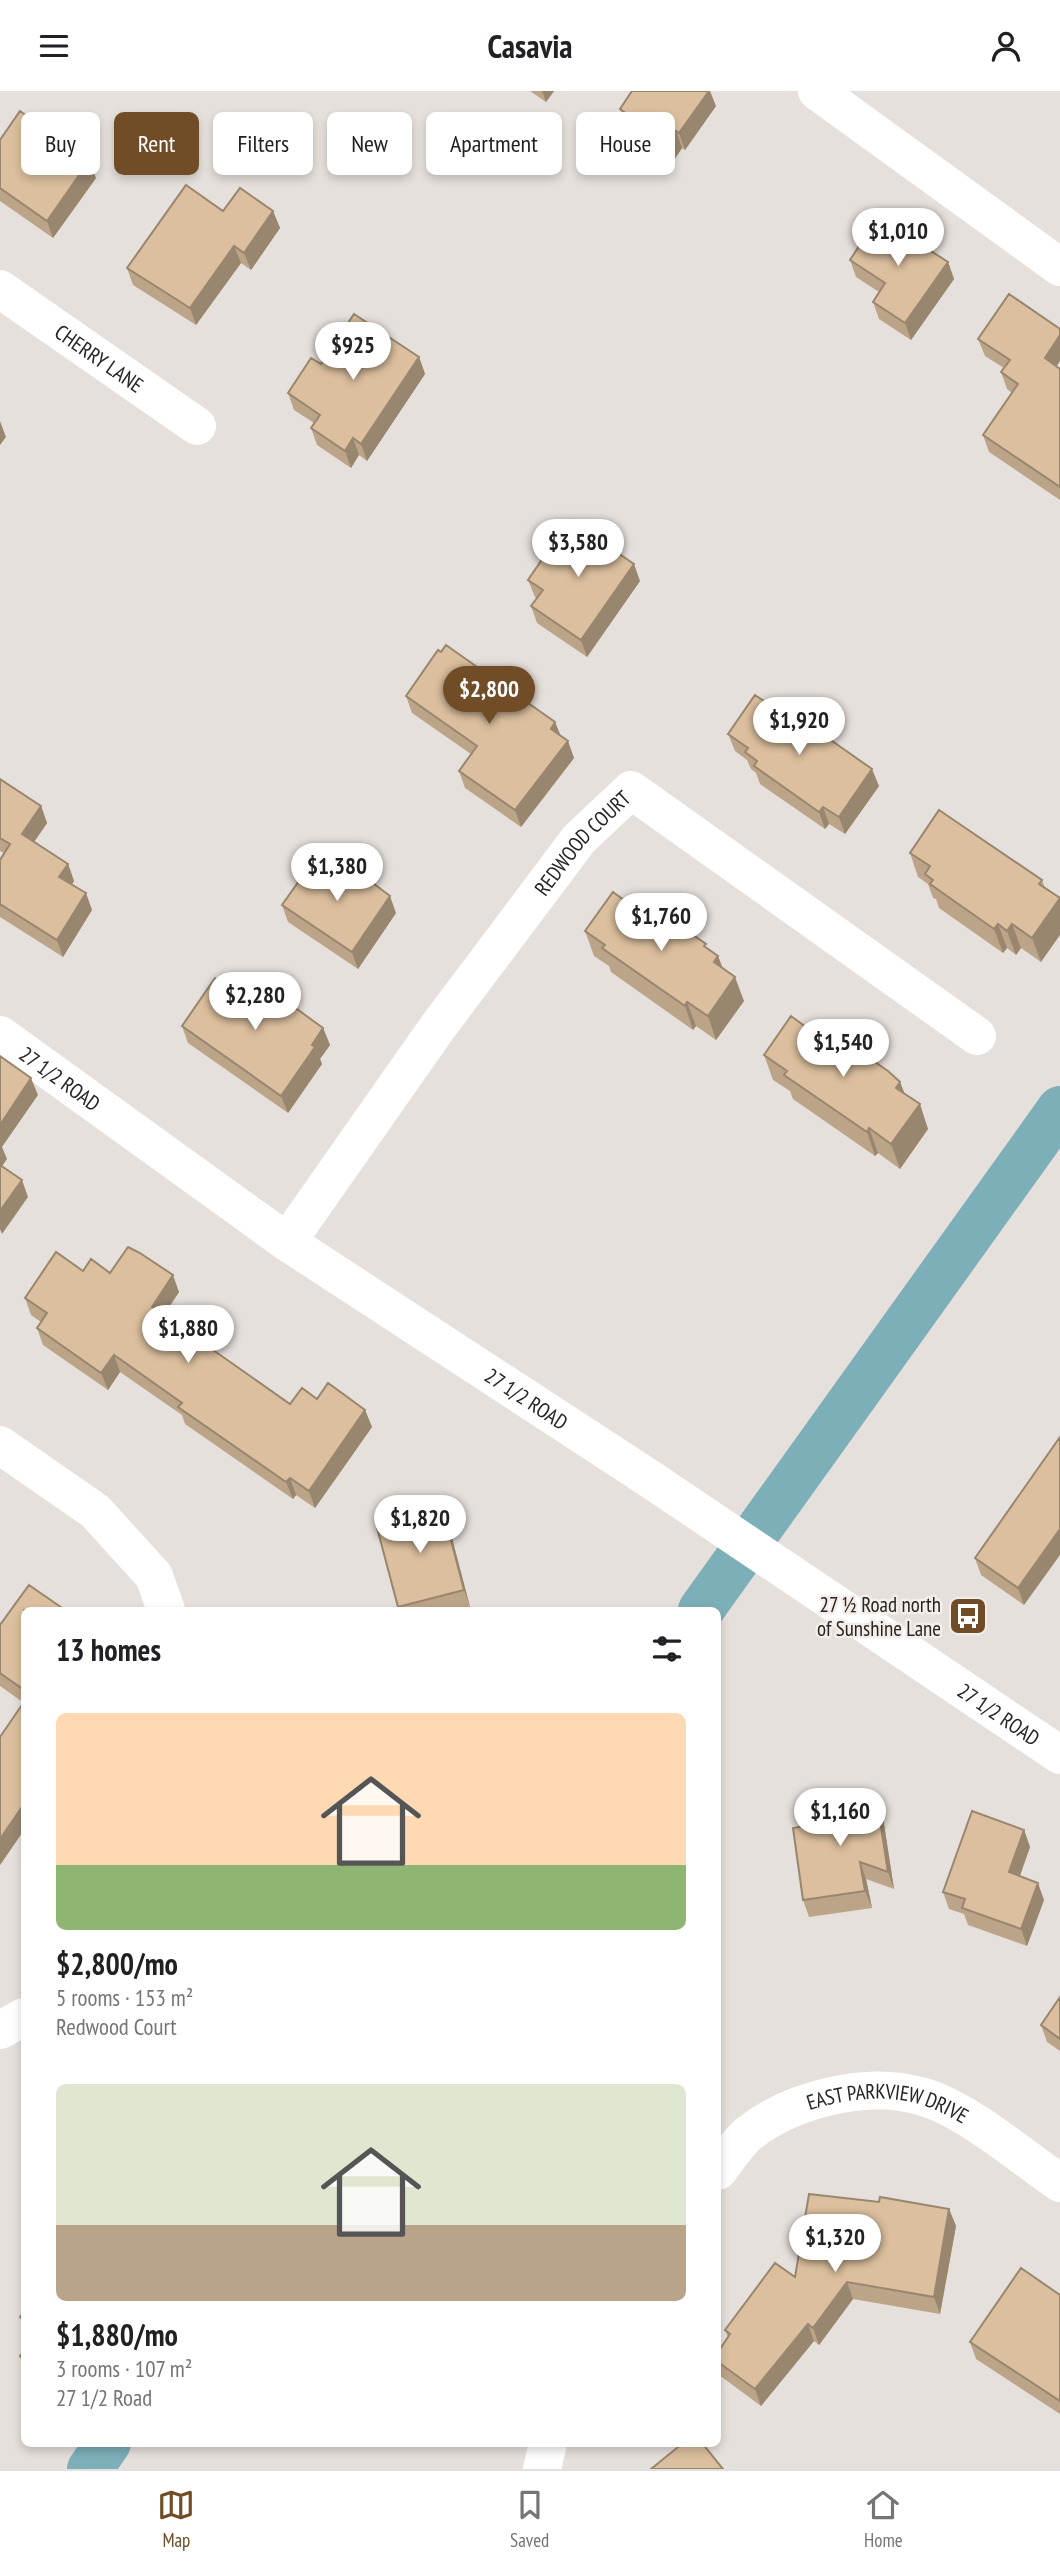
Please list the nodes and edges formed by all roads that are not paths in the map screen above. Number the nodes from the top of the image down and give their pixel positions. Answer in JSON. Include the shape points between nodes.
{"nodes":[{"id":1,"x":817,"y":91,"type":"edge"},
{"id":2,"x":1060,"y":267,"type":"edge"},
{"id":3,"x":0,"y":289,"type":"edge"},
{"id":4,"x":197,"y":426,"type":"dead end"},
{"id":5,"x":0,"y":1035,"type":"edge"},
{"id":6,"x":977,"y":1036,"type":"dead end"},
{"id":7,"x":287,"y":1242,"type":"junction"},
{"id":8,"x":0,"y":1445,"type":"edge"},
{"id":9,"x":165,"y":1607,"type":"edge"},
{"id":10,"x":1057,"y":1746,"type":"edge"},
{"id":11,"x":21,"y":2019,"type":"edge"},
{"id":12,"x":0,"y":2030,"type":"edge"},
{"id":13,"x":721,"y":2167,"type":"edge"},
{"id":14,"x":1060,"y":2183,"type":"edge"},
{"id":15,"x":547,"y":2447,"type":"edge"},
{"id":16,"x":542,"y":2469,"type":"edge"}],
"edges":[{"from":1,"to":2,"type":"street"},
{"from":3,"to":4,"type":"street","name":"CHERRY LANE"},
{"from":5,"to":7,"type":"street","name":"27 1/2 ROAD"},
{"from":6,"to":7,"type":"street","name":"REDWOOD COURT","via":[[631,790],[579,839],[437,1028]]},
{"from":7,"to":10,"type":"street","name":"27 1/2 ROAD"},
{"from":8,"to":9,"type":"street","via":[[95,1511],[154,1576]]},
{"from":11,"to":12,"type":"street"},
{"from":13,"to":14,"type":"street","name":"EAST PARKVIEW DRIVE","via":[[748,2134],[803,2103],[865,2089],[921,2096],[968,2119]]},
{"from":15,"to":16,"type":"street"}]}
